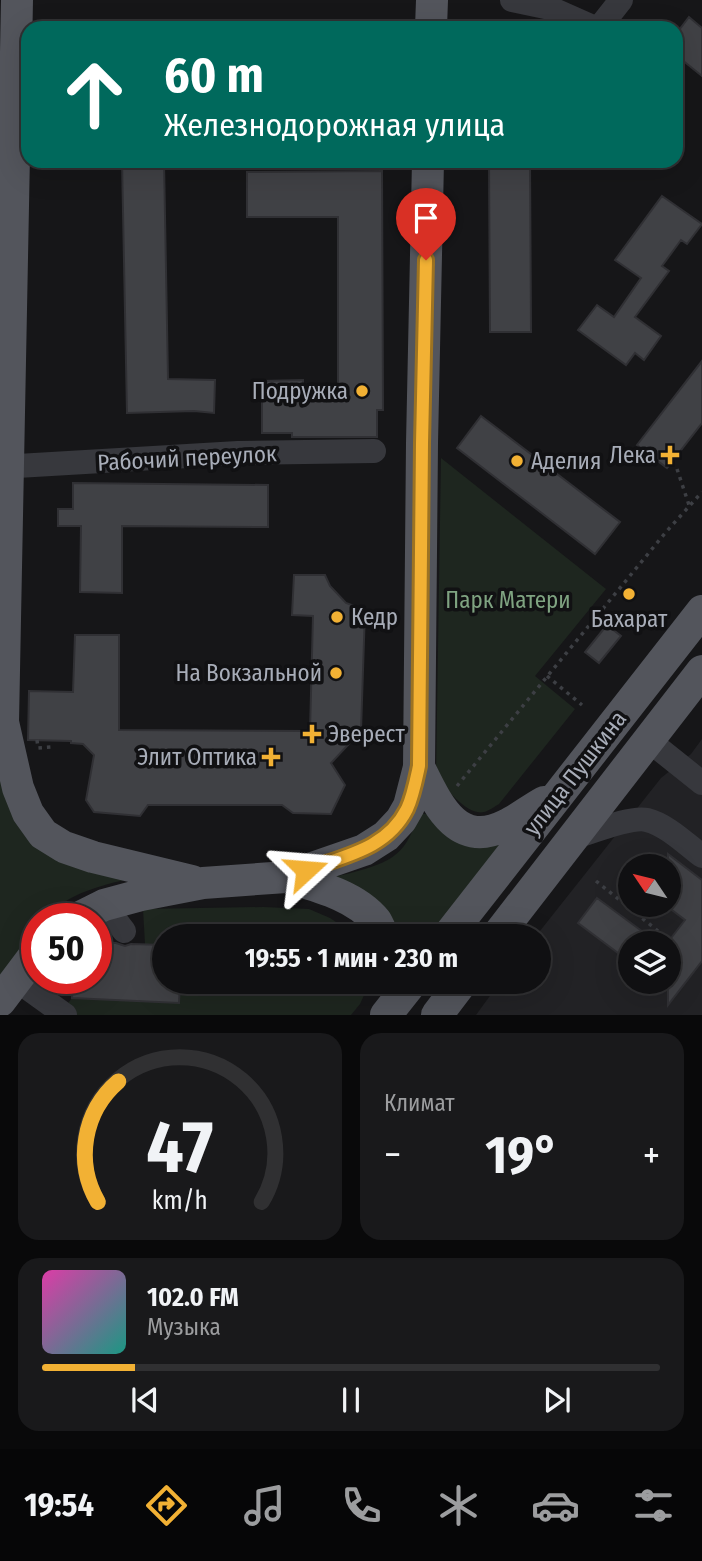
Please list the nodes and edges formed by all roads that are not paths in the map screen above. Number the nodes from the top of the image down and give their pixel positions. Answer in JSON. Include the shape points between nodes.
{"nodes":[{"id":1,"x":432,"y":0,"type":"edge"},
{"id":2,"x":512,"y":0,"type":"edge"},
{"id":3,"x":621,"y":0,"type":"edge"},
{"id":4,"x":12,"y":1,"type":"edge"},
{"id":5,"x":431,"y":21,"type":"edge"},
{"id":6,"x":581,"y":21,"type":"edge"},
{"id":7,"x":603,"y":21,"type":"edge"},
{"id":8,"x":428,"y":168,"type":"edge"},
{"id":9,"x":374,"y":452,"type":"dead end"},
{"id":10,"x":4,"y":467,"type":"edge"},
{"id":11,"x":702,"y":611,"type":"edge"},
{"id":12,"x":702,"y":671,"type":"edge"},
{"id":13,"x":1,"y":725,"type":"edge"},
{"id":14,"x":648,"y":740,"type":"junction"},
{"id":15,"x":419,"y":766,"type":"junction"},
{"id":16,"x":702,"y":783,"type":"edge"},
{"id":17,"x":562,"y":790,"type":"junction"},
{"id":18,"x":572,"y":838,"type":"junction"},
{"id":19,"x":702,"y":856,"type":"edge"},
{"id":20,"x":286,"y":877,"type":"junction"},
{"id":21,"x":203,"y":884,"type":"junction"},
{"id":22,"x":111,"y":903,"type":"edge"},
{"id":23,"x":112,"y":915,"type":"edge"},
{"id":24,"x":377,"y":924,"type":"edge"},
{"id":25,"x":457,"y":924,"type":"edge"},
{"id":26,"x":506,"y":924,"type":"edge"},
{"id":27,"x":124,"y":931,"type":"dead end"},
{"id":28,"x":21,"y":973,"type":"edge"},
{"id":29,"x":8,"y":990,"type":"edge"},
{"id":30,"x":386,"y":994,"type":"edge"},
{"id":31,"x":401,"y":994,"type":"edge"},
{"id":32,"x":453,"y":994,"type":"edge"},
{"id":33,"x":462,"y":994,"type":"edge"},
{"id":34,"x":65,"y":1015,"type":"edge"},
{"id":35,"x":383,"y":1015,"type":"edge"},
{"id":36,"x":437,"y":1015,"type":"edge"},
{"id":37,"x":451,"y":1015,"type":"edge"}],
"edges":[{"from":1,"to":5,"type":"main road"},
{"from":2,"to":6,"type":"street"},
{"from":3,"to":7,"type":"street"},
{"from":4,"to":10,"type":"main road"},
{"from":8,"to":15,"type":"main road"},
{"from":9,"to":10,"type":"street","name":"Рабочий переулок","via":[[238,453]]},
{"from":10,"to":13,"type":"main road"},
{"from":11,"to":17,"type":"main road","name":"улица Пушкина"},
{"from":12,"to":14,"type":"main road","name":"улица Пушкина"},
{"from":13,"to":21,"type":"main road","via":[[18,788],[43,834],[93,857]]},
{"from":14,"to":16,"type":"street"},
{"from":14,"to":18,"type":"main road","name":"улица Пушкина"},
{"from":15,"to":17,"type":"main road","via":[[446,816],[472,831],[506,825]]},
{"from":15,"to":20,"type":"main road","via":[[408,806],[386,836],[363,850]]},
{"from":17,"to":25,"type":"main road","name":"улица Пушкина"},
{"from":18,"to":19,"type":"street","via":[[644,819]]},
{"from":18,"to":26,"type":"main road","name":"улица Пушкина"},
{"from":20,"to":21,"type":"main road"},
{"from":20,"to":24,"type":"main road","via":[[330,890]]},
{"from":21,"to":22,"type":"main road"},
{"from":23,"to":27,"type":"street"},
{"from":28,"to":29,"type":"main road"},
{"from":29,"to":34,"type":"street"},
{"from":30,"to":35,"type":"main road"},
{"from":31,"to":35,"type":"main road"},
{"from":32,"to":36,"type":"main road"},
{"from":33,"to":37,"type":"main road"}]}
